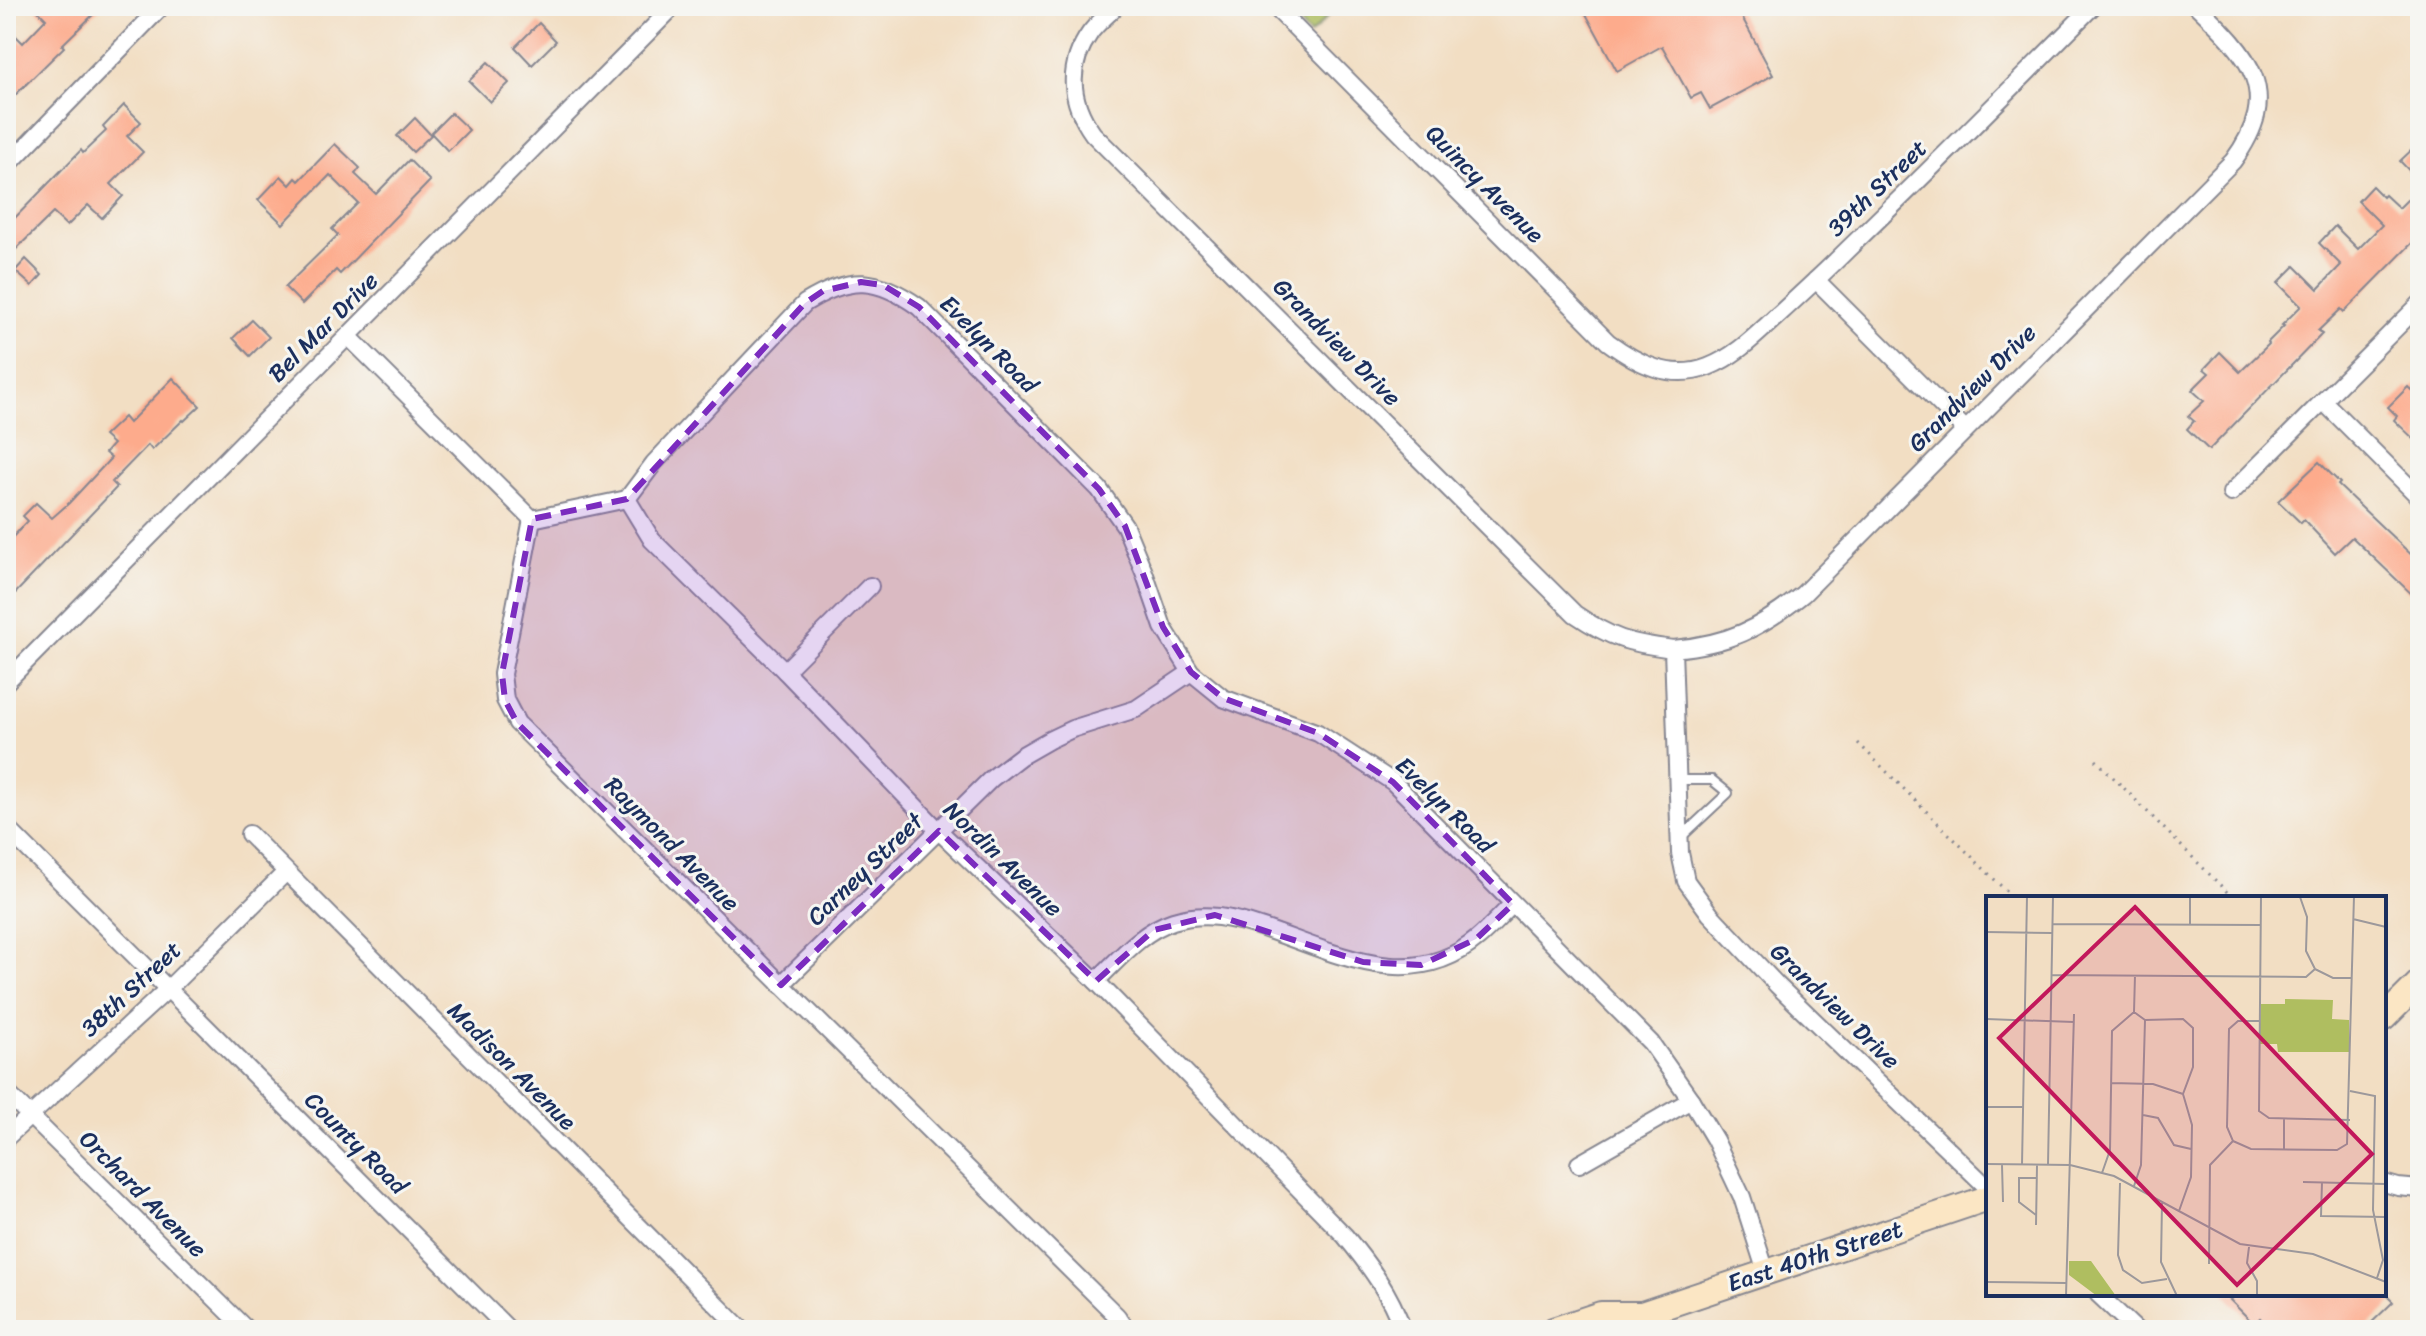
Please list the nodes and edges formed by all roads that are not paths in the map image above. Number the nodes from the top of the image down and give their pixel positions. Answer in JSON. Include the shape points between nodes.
{"nodes":[{"id":1,"x":162,"y":6,"type":"edge"},
{"id":2,"x":674,"y":6,"type":"edge"},
{"id":3,"x":1116,"y":6,"type":"edge"},
{"id":4,"x":1274,"y":6,"type":"edge"},
{"id":5,"x":2093,"y":6,"type":"edge"},
{"id":6,"x":2197,"y":6,"type":"edge"},
{"id":7,"x":6,"y":167,"type":"edge"},
{"id":8,"x":1816,"y":280,"type":"junction"},
{"id":9,"x":2420,"y":304,"type":"edge"},
{"id":10,"x":348,"y":336,"type":"junction"},
{"id":11,"x":1675,"y":373,"type":"joint"},
{"id":12,"x":2323,"y":401,"type":"junction"},
{"id":13,"x":1965,"y":429,"type":"junction"},
{"id":14,"x":2231,"y":493,"type":"dead end"},
{"id":15,"x":2420,"y":498,"type":"edge"},
{"id":16,"x":627,"y":499,"type":"junction"},
{"id":17,"x":532,"y":519,"type":"junction"},
{"id":18,"x":870,"y":586,"type":"dead end"},
{"id":19,"x":1673,"y":649,"type":"junction"},
{"id":20,"x":785,"y":671,"type":"junction"},
{"id":21,"x":1191,"y":672,"type":"junction"},
{"id":22,"x":6,"y":682,"type":"edge"},
{"id":23,"x":1677,"y":780,"type":"junction"},
{"id":24,"x":6,"y":827,"type":"edge"},
{"id":25,"x":939,"y":831,"type":"junction"},
{"id":26,"x":249,"y":834,"type":"dead end"},
{"id":27,"x":1679,"y":838,"type":"junction"},
{"id":28,"x":286,"y":872,"type":"junction"},
{"id":29,"x":1513,"y":904,"type":"junction"},
{"id":30,"x":1096,"y":981,"type":"junction"},
{"id":31,"x":2420,"y":982,"type":"edge"},
{"id":32,"x":781,"y":985,"type":"junction"},
{"id":33,"x":168,"y":989,"type":"junction"},
{"id":34,"x":2386,"y":1016,"type":"edge"},
{"id":35,"x":6,"y":1092,"type":"edge"},
{"id":36,"x":1691,"y":1100,"type":"junction"},
{"id":37,"x":29,"y":1115,"type":"junction"},
{"id":38,"x":6,"y":1138,"type":"edge"},
{"id":39,"x":1579,"y":1164,"type":"dead end"},
{"id":40,"x":2386,"y":1184,"type":"edge"},
{"id":41,"x":1986,"y":1186,"type":"edge"},
{"id":42,"x":2420,"y":1189,"type":"edge"},
{"id":43,"x":1986,"y":1199,"type":"edge"},
{"id":44,"x":1766,"y":1272,"type":"junction"},
{"id":45,"x":2100,"y":1296,"type":"edge"},
{"id":46,"x":1648,"y":1322,"type":"edge"},
{"id":47,"x":247,"y":1330,"type":"edge"},
{"id":48,"x":509,"y":1330,"type":"edge"},
{"id":49,"x":742,"y":1330,"type":"edge"},
{"id":50,"x":1127,"y":1330,"type":"edge"},
{"id":51,"x":1403,"y":1330,"type":"edge"},
{"id":52,"x":1553,"y":1330,"type":"edge"},
{"id":53,"x":1622,"y":1330,"type":"edge"},
{"id":54,"x":2136,"y":1330,"type":"edge"}],
"edges":[{"from":1,"to":7,"type":"street"},
{"from":2,"to":10,"type":"street","name":"Bel Mar Drive"},
{"from":3,"to":19,"type":"street","name":"Grandview Drive","via":[[1090,33],[1077,58],[1075,101],[1093,134],[1575,614],[1634,644]]},
{"from":4,"to":11,"type":"street","name":"Quincy Avenue","via":[[1608,342],[1650,368]]},
{"from":5,"to":8,"type":"street","name":"39th Street"},
{"from":6,"to":13,"type":"street","name":"Grandview Drive","via":[[2234,41],[2255,82],[2259,103],[2245,145]]},
{"from":8,"to":11,"type":"street","name":"39th Street","via":[[1737,353],[1707,368]]},
{"from":8,"to":13,"type":"street"},
{"from":9,"to":12,"type":"street"},
{"from":10,"to":17,"type":"street"},
{"from":10,"to":22,"type":"street","name":"Bel Mar Drive"},
{"from":12,"to":14,"type":"street"},
{"from":12,"to":15,"type":"street"},
{"from":13,"to":19,"type":"street","name":"Grandview Drive","via":[[1780,612],[1733,637]]},
{"from":16,"to":17,"type":"street"},
{"from":16,"to":20,"type":"street","name":"Nordin Avenue","via":[[652,540]]},
{"from":16,"to":21,"type":"street","name":"Evelyn Road","via":[[654,463],[805,303],[823,291],[861,282],[883,285],[919,307],[1099,489],[1125,526],[1163,627]]},
{"from":17,"to":32,"type":"street","name":"Raymond Avenue","via":[[502,674],[505,700],[517,723]]},
{"from":18,"to":20,"type":"street"},
{"from":19,"to":23,"type":"street","name":"Grandview Drive"},
{"from":20,"to":25,"type":"street","name":"Nordin Avenue"},
{"from":21,"to":25,"type":"street","name":"Carney Street","via":[[1136,709],[1072,729],[1021,756]]},
{"from":21,"to":29,"type":"street","name":"Evelyn Road","via":[[1223,698],[1318,733],[1393,782]]},
{"from":23,"to":27,"type":"street","name":"Grandview Drive"},
{"from":23,"to":27,"type":"lane","via":[[1712,780],[1728,793]]},
{"from":24,"to":33,"type":"street"},
{"from":25,"to":30,"type":"street","name":"Nordin Avenue"},
{"from":25,"to":32,"type":"street","name":"Carney Street"},
{"from":26,"to":28,"type":"street","name":"Madison Avenue"},
{"from":27,"to":41,"type":"street","name":"Grandview Drive","via":[[1686,881],[1710,914]]},
{"from":28,"to":33,"type":"street","name":"38th Street"},
{"from":28,"to":49,"type":"street","name":"Madison Avenue"},
{"from":29,"to":30,"type":"street","via":[[1459,951],[1403,968],[1363,962],[1240,920],[1193,916],[1154,930]]},
{"from":29,"to":36,"type":"street","name":"Evelyn Road","via":[[1651,1043]]},
{"from":30,"to":51,"type":"street","name":"Nordin Avenue","via":[[1345,1236],[1375,1272]]},
{"from":31,"to":34,"type":"main road"},
{"from":32,"to":50,"type":"street","name":"Raymond Avenue"},
{"from":33,"to":37,"type":"street","name":"38th Street"},
{"from":33,"to":48,"type":"street","name":"County Road"},
{"from":35,"to":37,"type":"street","name":"Orchard Avenue"},
{"from":36,"to":39,"type":"street"},
{"from":36,"to":44,"type":"street","name":"Evelyn Road","via":[[1742,1197]]},
{"from":37,"to":38,"type":"street","name":"38th Street"},
{"from":37,"to":47,"type":"street","name":"Orchard Avenue"},
{"from":40,"to":42,"type":"street"},
{"from":43,"to":44,"type":"main road","name":"East 40th Street"},
{"from":44,"to":46,"type":"main road","name":"East 40th Street"},
{"from":45,"to":54,"type":"street"},
{"from":46,"to":52,"type":"main road","name":"East 40th Street","via":[[1601,1314]]},
{"from":46,"to":53,"type":"main road","name":"East 40th Street"}]}
